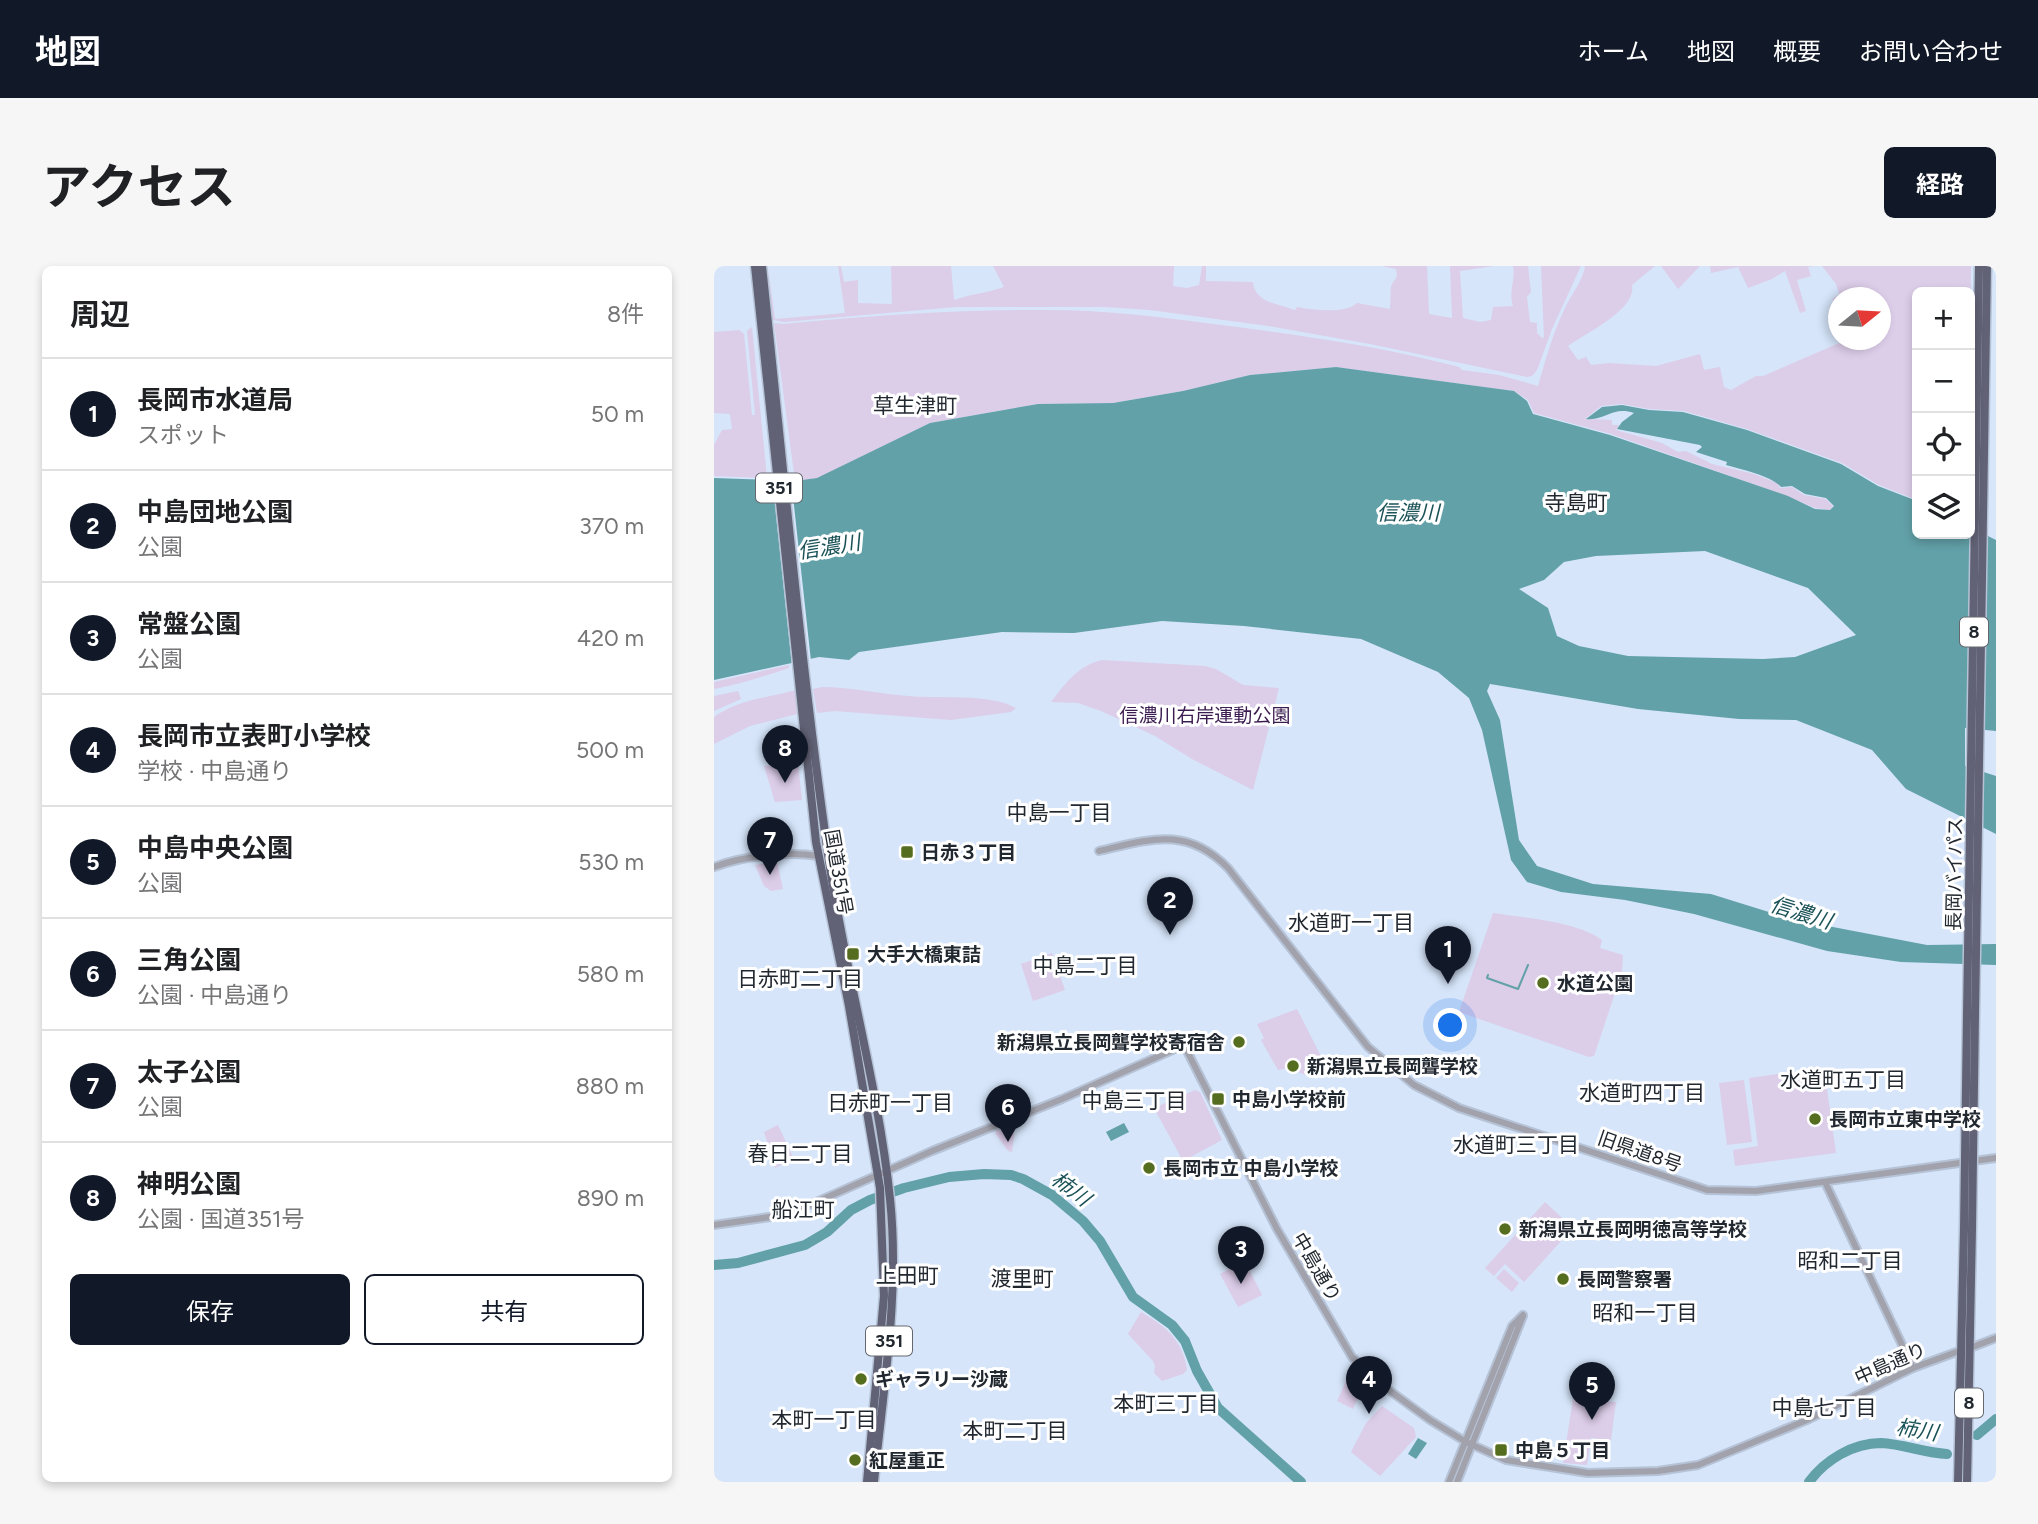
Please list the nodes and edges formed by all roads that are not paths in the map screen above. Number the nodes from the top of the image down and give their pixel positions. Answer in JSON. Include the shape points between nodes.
{"nodes":[{"id":1,"x":755,"y":266,"type":"edge"},
{"id":2,"x":762,"y":266,"type":"edge"},
{"id":3,"x":1979,"y":266,"type":"edge"},
{"id":4,"x":1987,"y":266,"type":"edge"},
{"id":5,"x":807,"y":710,"type":"junction"},
{"id":6,"x":1100,"y":851,"type":"dead end"},
{"id":7,"x":818,"y":856,"type":"junction"},
{"id":8,"x":714,"y":867,"type":"edge"},
{"id":9,"x":1971,"y":998,"type":"junction"},
{"id":10,"x":1996,"y":1158,"type":"edge"},
{"id":11,"x":882,"y":1173,"type":"junction"},
{"id":12,"x":1825,"y":1182,"type":"junction"},
{"id":13,"x":886,"y":1200,"type":"junction"},
{"id":14,"x":714,"y":1225,"type":"edge"},
{"id":15,"x":1996,"y":1339,"type":"edge"},
{"id":16,"x":1966,"y":1349,"type":"junction"},
{"id":17,"x":1913,"y":1368,"type":"junction"},
{"id":18,"x":1469,"y":1443,"type":"junction"},
{"id":19,"x":1967,"y":1479,"type":"edge"},
{"id":20,"x":1956,"y":1481,"type":"edge"},
{"id":21,"x":867,"y":1482,"type":"edge"},
{"id":22,"x":874,"y":1482,"type":"edge"},
{"id":23,"x":1450,"y":1482,"type":"edge"},
{"id":24,"x":1457,"y":1482,"type":"edge"}],
"edges":[{"from":1,"to":5,"type":"highway","name":"国道351号","number":"351"},
{"from":2,"to":5,"type":"highway","name":"国道351号","number":"351"},
{"from":3,"to":9,"type":"highway","name":"長岡バイパス","number":"8"},
{"from":4,"to":9,"type":"highway","name":"長岡バイパス","number":"8"},
{"from":5,"to":7,"type":"highway","name":"国道351号","number":"351"},
{"from":5,"to":11,"type":"highway","name":"国道351号","number":"351"},
{"from":6,"to":12,"type":"street","name":"旧県道8号","via":[[1172,838],[1213,853],[1368,1047],[1401,1076],[1445,1102],[1707,1190],[1756,1191]]},
{"from":7,"to":8,"type":"street","via":[[762,856]]},
{"from":7,"to":11,"type":"highway","name":"国道351号","number":"351"},
{"from":9,"to":16,"type":"highway","name":"長岡バイパス","number":"8","bridge":true},
{"from":10,"to":12,"type":"street","name":"旧県道8号"},
{"from":11,"to":13,"type":"highway","name":"国道351号","number":"351"},
{"from":11,"to":14,"type":"street","name":"中島通り","via":[[784,1215]]},
{"from":11,"to":18,"type":"street","name":"中島通り","via":[[1184,1045],[1271,1219],[1352,1357],[1403,1401]]},
{"from":12,"to":17,"type":"street"},
{"from":13,"to":21,"type":"highway","name":"国道351号","number":"351","via":[[884,1296]]},
{"from":13,"to":22,"type":"highway","name":"国道351号","number":"351","via":[[892,1239],[889,1338]]},
{"from":15,"to":16,"type":"street","name":"中島通り"},
{"from":16,"to":17,"type":"street","name":"中島通り"},
{"from":16,"to":19,"type":"highway","name":"長岡バイパス","number":"8"},
{"from":16,"to":20,"type":"highway","name":"長岡バイパス","number":"8"},
{"from":17,"to":18,"type":"street","name":"中島通り","via":[[1797,1424],[1679,1469],[1579,1472],[1512,1461]]},
{"from":18,"to":18,"type":"street","via":[[1512,1326],[1523,1315]]},
{"from":18,"to":23,"type":"street"},
{"from":18,"to":24,"type":"street"},
{"from":19,"to":20,"type":"street"}]}
